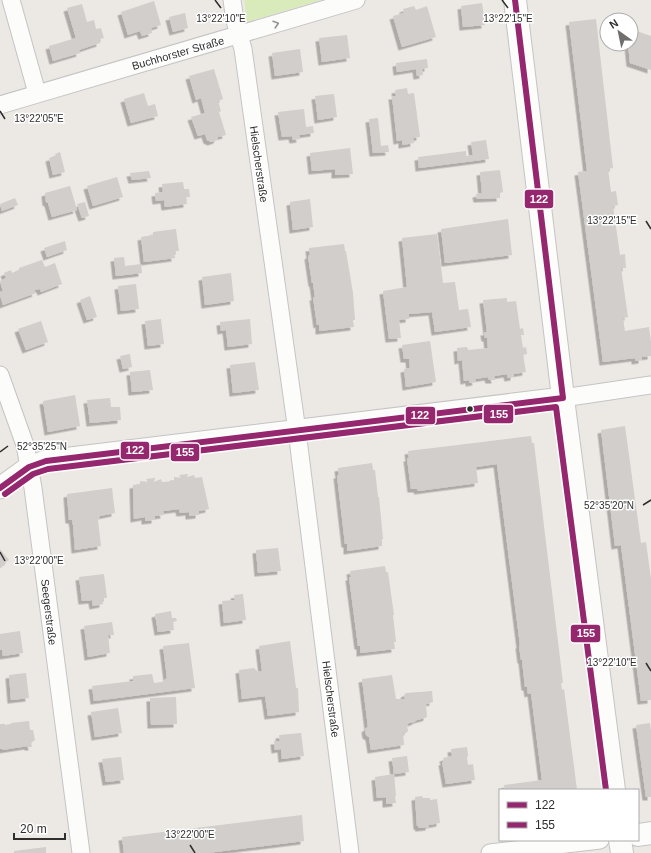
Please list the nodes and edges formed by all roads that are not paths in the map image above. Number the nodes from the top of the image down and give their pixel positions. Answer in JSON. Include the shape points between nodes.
{"nodes":[{"id":1,"x":11,"y":0,"type":"edge"},
{"id":2,"x":232,"y":0,"type":"edge"},
{"id":3,"x":356,"y":0,"type":"edge"},
{"id":4,"x":515,"y":0,"type":"edge"},
{"id":5,"x":239,"y":35,"type":"junction"},
{"id":6,"x":37,"y":93,"type":"junction"},
{"id":7,"x":0,"y":105,"type":"edge"},
{"id":8,"x":0,"y":375,"type":"edge"},
{"id":9,"x":651,"y":385,"type":"edge"},
{"id":10,"x":563,"y":398,"type":"junction"},
{"id":11,"x":297,"y":431,"type":"junction"},
{"id":12,"x":29,"y":467,"type":"junction"},
{"id":13,"x":0,"y":488,"type":"edge"},
{"id":14,"x":614,"y":789,"type":"edge"},
{"id":15,"x":651,"y":833,"type":"edge"},
{"id":16,"x":639,"y":835,"type":"edge"},
{"id":17,"x":592,"y":841,"type":"edge"},
{"id":18,"x":620,"y":841,"type":"edge"},
{"id":19,"x":81,"y":853,"type":"edge"},
{"id":20,"x":350,"y":853,"type":"edge"},
{"id":21,"x":490,"y":853,"type":"edge"},
{"id":22,"x":622,"y":853,"type":"edge"}],
"edges":[{"from":1,"to":6,"type":"street"},
{"from":2,"to":5,"type":"street","name":"Hielscherstraße"},
{"from":5,"to":3,"type":"street","name":"Buchhorster Straße","one_way":true},
{"from":4,"to":10,"type":"main road"},
{"from":5,"to":6,"type":"street","name":"Buchhorster Straße"},
{"from":5,"to":11,"type":"street","name":"Hielscherstraße"},
{"from":6,"to":7,"type":"street","name":"Buchhorster Straße"},
{"from":8,"to":12,"type":"street","name":"Seegerstraße","via":[[25,445]]},
{"from":9,"to":10,"type":"street"},
{"from":10,"to":11,"type":"street"},
{"from":10,"to":14,"type":"main road"},
{"from":11,"to":12,"type":"street","via":[[46,461]]},
{"from":11,"to":20,"type":"street","name":"Hielscherstraße"},
{"from":12,"to":13,"type":"street"},
{"from":12,"to":19,"type":"street","name":"Seegerstraße"},
{"from":15,"to":16,"type":"main road"},
{"from":17,"to":21,"type":"street"},
{"from":18,"to":22,"type":"main road"}]}
